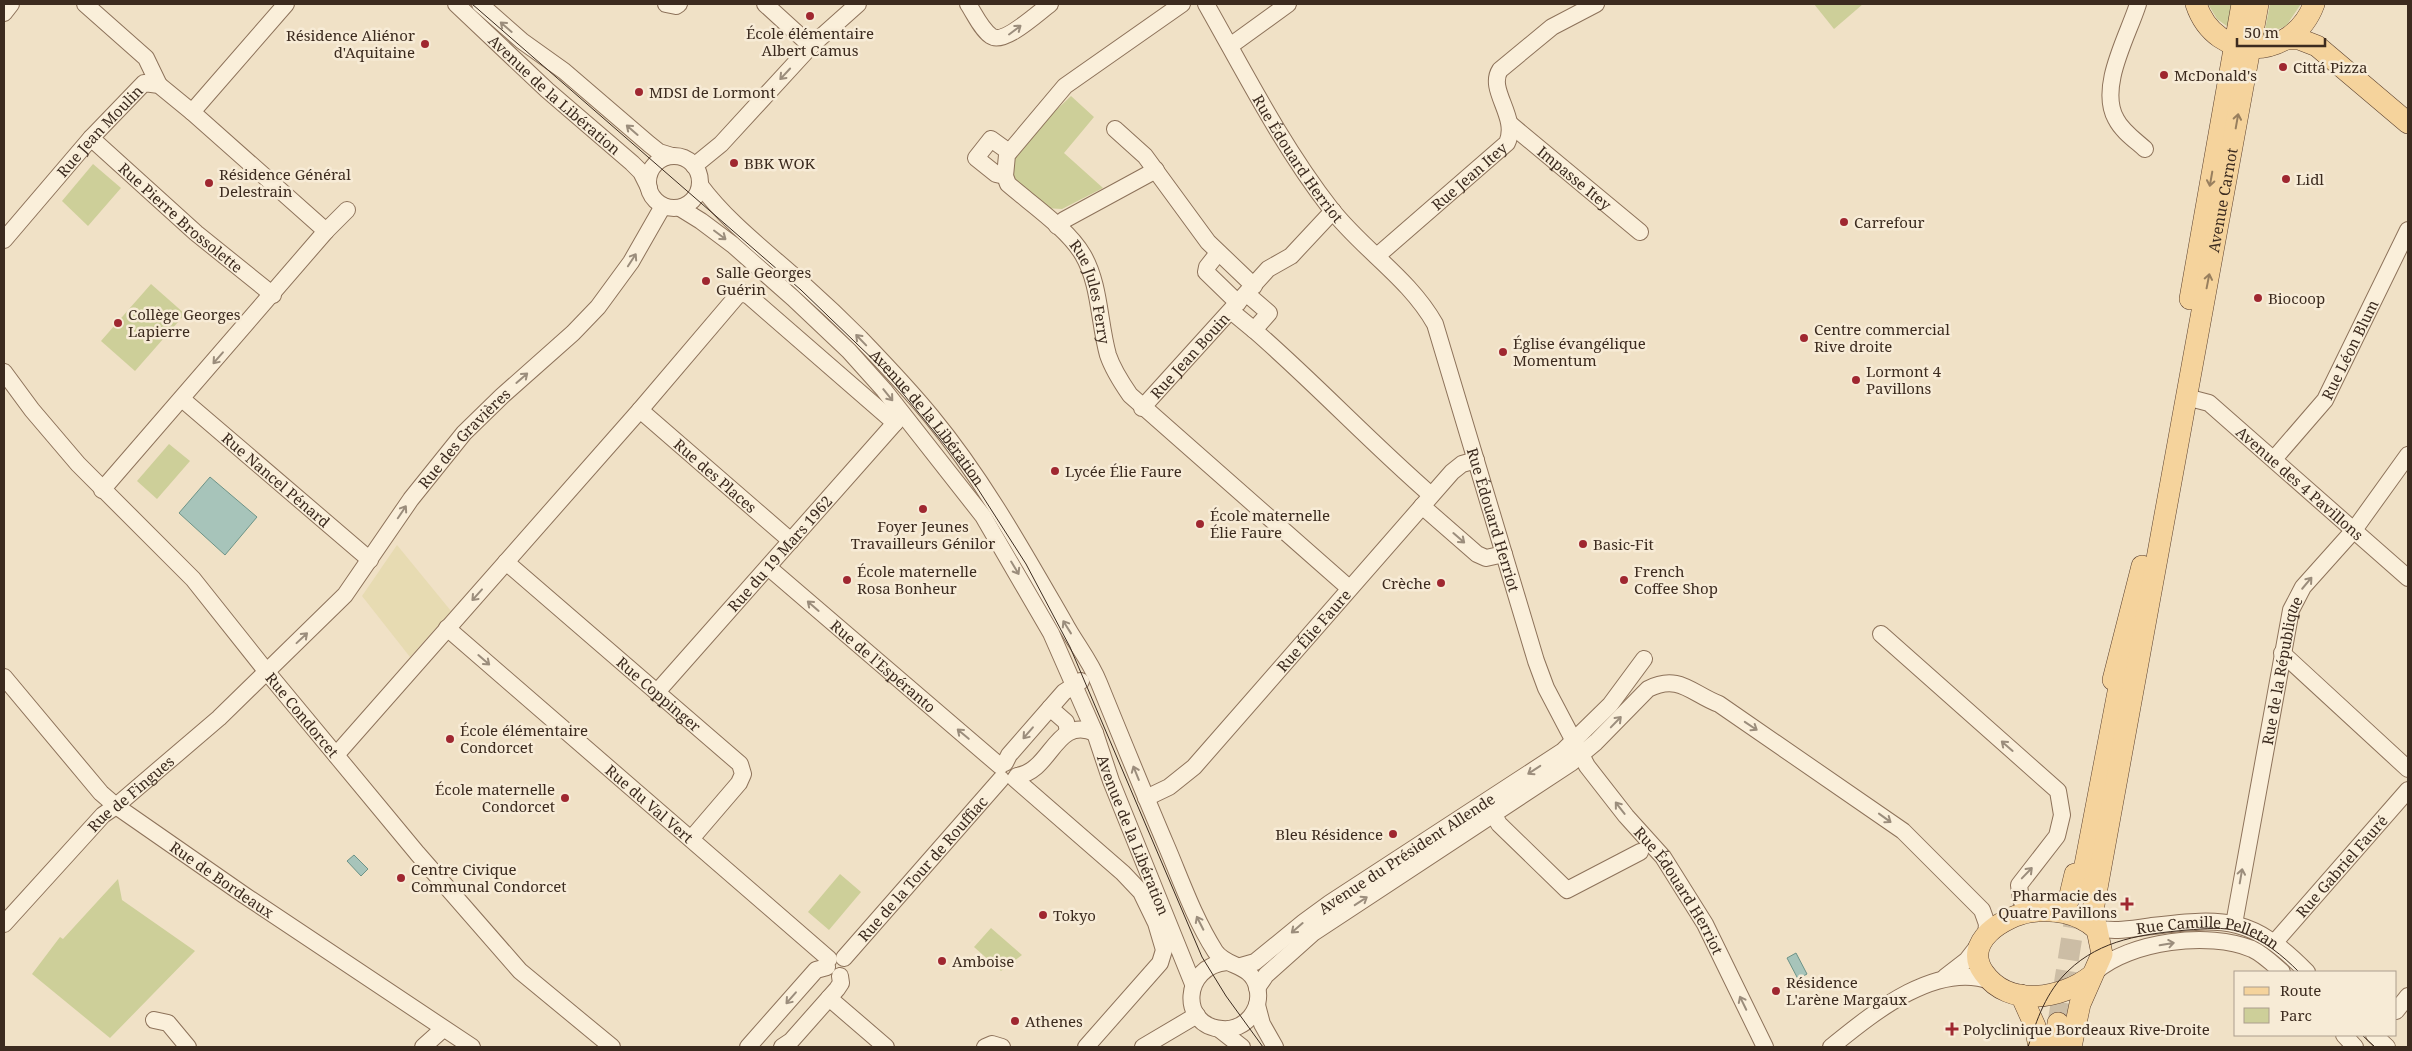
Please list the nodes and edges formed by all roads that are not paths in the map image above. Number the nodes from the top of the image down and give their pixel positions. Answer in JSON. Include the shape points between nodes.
{"nodes":[{"id":1,"x":11,"y":4,"type":"edge"},
{"id":2,"x":85,"y":4,"type":"edge"},
{"id":3,"x":286,"y":4,"type":"edge"},
{"id":4,"x":456,"y":4,"type":"edge"},
{"id":5,"x":480,"y":4,"type":"edge"},
{"id":6,"x":666,"y":4,"type":"edge"},
{"id":7,"x":679,"y":4,"type":"edge"},
{"id":8,"x":765,"y":4,"type":"edge"},
{"id":9,"x":858,"y":4,"type":"edge"},
{"id":10,"x":968,"y":4,"type":"edge"},
{"id":11,"x":1050,"y":4,"type":"edge"},
{"id":12,"x":1182,"y":4,"type":"edge"},
{"id":13,"x":1206,"y":4,"type":"edge"},
{"id":14,"x":1288,"y":4,"type":"edge"},
{"id":15,"x":1596,"y":4,"type":"edge"},
{"id":16,"x":2138,"y":4,"type":"edge"},
{"id":17,"x":2196,"y":4,"type":"edge"},
{"id":18,"x":2242,"y":4,"type":"edge"},
{"id":19,"x":2258,"y":4,"type":"edge"},
{"id":20,"x":2312,"y":8,"type":"edge"},
{"id":21,"x":4,"y":13,"type":"edge"},
{"id":22,"x":2288,"y":39,"type":"junction"},
{"id":23,"x":811,"y":46,"type":"junction"},
{"id":24,"x":1230,"y":46,"type":"junction"},
{"id":25,"x":2242,"y":46,"type":"junction"},
{"id":26,"x":159,"y":85,"type":"junction"},
{"id":27,"x":192,"y":112,"type":"junction"},
{"id":28,"x":2408,"y":112,"type":"edge"},
{"id":29,"x":2408,"y":123,"type":"edge"},
{"id":30,"x":1510,"y":124,"type":"junction"},
{"id":31,"x":1116,"y":130,"type":"dead end"},
{"id":32,"x":91,"y":138,"type":"junction"},
{"id":33,"x":2145,"y":149,"type":"dead end"},
{"id":34,"x":1009,"y":152,"type":"junction"},
{"id":35,"x":672,"y":156,"type":"junction"},
{"id":36,"x":694,"y":166,"type":"junction"},
{"id":37,"x":1156,"y":170,"type":"junction"},
{"id":38,"x":1006,"y":176,"type":"junction"},
{"id":39,"x":700,"y":185,"type":"junction"},
{"id":40,"x":648,"y":188,"type":"junction"},
{"id":41,"x":671,"y":207,"type":"junction"},
{"id":42,"x":347,"y":210,"type":"dead end"},
{"id":43,"x":1333,"y":211,"type":"junction"},
{"id":44,"x":1057,"y":226,"type":"junction"},
{"id":45,"x":2408,"y":230,"type":"edge"},
{"id":46,"x":326,"y":232,"type":"junction"},
{"id":47,"x":1640,"y":232,"type":"dead end"},
{"id":48,"x":4,"y":240,"type":"edge"},
{"id":49,"x":1213,"y":248,"type":"junction"},
{"id":50,"x":1377,"y":256,"type":"junction"},
{"id":51,"x":273,"y":295,"type":"junction"},
{"id":52,"x":1243,"y":298,"type":"junction"},
{"id":53,"x":1254,"y":330,"type":"junction"},
{"id":54,"x":4,"y":372,"type":"edge"},
{"id":55,"x":2186,"y":397,"type":"junction"},
{"id":56,"x":182,"y":399,"type":"junction"},
{"id":57,"x":1142,"y":408,"type":"junction"},
{"id":58,"x":640,"y":410,"type":"junction"},
{"id":59,"x":899,"y":418,"type":"junction"},
{"id":60,"x":2408,"y":455,"type":"edge"},
{"id":61,"x":2274,"y":459,"type":"junction"},
{"id":62,"x":1476,"y":460,"type":"junction"},
{"id":63,"x":102,"y":490,"type":"junction"},
{"id":64,"x":1426,"y":501,"type":"junction"},
{"id":65,"x":2354,"y":530,"type":"junction"},
{"id":66,"x":791,"y":541,"type":"junction"},
{"id":67,"x":1504,"y":554,"type":"junction"},
{"id":68,"x":370,"y":560,"type":"junction"},
{"id":69,"x":506,"y":562,"type":"junction"},
{"id":70,"x":2142,"y":566,"type":"junction"},
{"id":71,"x":768,"y":567,"type":"junction"},
{"id":72,"x":2408,"y":578,"type":"edge"},
{"id":73,"x":1349,"y":588,"type":"junction"},
{"id":74,"x":2147,"y":607,"type":"junction"},
{"id":75,"x":447,"y":628,"type":"junction"},
{"id":76,"x":1881,"y":634,"type":"dead end"},
{"id":77,"x":2282,"y":653,"type":"junction"},
{"id":78,"x":1644,"y":660,"type":"dead end"},
{"id":79,"x":266,"y":672,"type":"junction"},
{"id":80,"x":4,"y":677,"type":"edge"},
{"id":81,"x":1073,"y":685,"type":"junction"},
{"id":82,"x":657,"y":692,"type":"junction"},
{"id":83,"x":1103,"y":692,"type":"junction"},
{"id":84,"x":1050,"y":708,"type":"junction"},
{"id":85,"x":1068,"y":730,"type":"junction"},
{"id":86,"x":1094,"y":733,"type":"junction"},
{"id":87,"x":1578,"y":749,"type":"junction"},
{"id":88,"x":336,"y":755,"type":"junction"},
{"id":89,"x":2408,"y":769,"type":"edge"},
{"id":90,"x":1007,"y":773,"type":"junction"},
{"id":91,"x":2408,"y":790,"type":"edge"},
{"id":92,"x":1146,"y":798,"type":"junction"},
{"id":93,"x":116,"y":806,"type":"junction"},
{"id":94,"x":1494,"y":815,"type":"junction"},
{"id":95,"x":691,"y":839,"type":"junction"},
{"id":96,"x":1640,"y":852,"type":"dead end"},
{"id":97,"x":2045,"y":911,"type":"junction"},
{"id":98,"x":4,"y":924,"type":"edge"},
{"id":99,"x":2234,"y":924,"type":"junction"},
{"id":100,"x":2095,"y":928,"type":"junction"},
{"id":101,"x":1984,"y":938,"type":"junction"},
{"id":102,"x":2275,"y":942,"type":"junction"},
{"id":103,"x":1234,"y":964,"type":"junction"},
{"id":104,"x":835,"y":965,"type":"junction"},
{"id":105,"x":2281,"y":971,"type":"edge"},
{"id":106,"x":2306,"y":971,"type":"edge"},
{"id":107,"x":2093,"y":974,"type":"junction"},
{"id":108,"x":1939,"y":981,"type":"junction"},
{"id":109,"x":1991,"y":981,"type":"junction"},
{"id":110,"x":1193,"y":984,"type":"junction"},
{"id":111,"x":1257,"y":988,"type":"junction"},
{"id":112,"x":2021,"y":995,"type":"junction"},
{"id":113,"x":2408,"y":996,"type":"edge"},
{"id":114,"x":830,"y":998,"type":"junction"},
{"id":115,"x":1257,"y":1005,"type":"junction"},
{"id":116,"x":2397,"y":1010,"type":"edge"},
{"id":117,"x":1197,"y":1015,"type":"junction"},
{"id":118,"x":154,"y":1020,"type":"dead end"},
{"id":119,"x":443,"y":1029,"type":"junction"},
{"id":120,"x":1219,"y":1029,"type":"junction"},
{"id":121,"x":2345,"y":1036,"type":"edge"},
{"id":122,"x":188,"y":1047,"type":"edge"},
{"id":123,"x":424,"y":1047,"type":"edge"},
{"id":124,"x":472,"y":1047,"type":"edge"},
{"id":125,"x":612,"y":1047,"type":"edge"},
{"id":126,"x":748,"y":1047,"type":"edge"},
{"id":127,"x":782,"y":1047,"type":"edge"},
{"id":128,"x":886,"y":1047,"type":"edge"},
{"id":129,"x":985,"y":1047,"type":"edge"},
{"id":130,"x":1002,"y":1047,"type":"edge"},
{"id":131,"x":1086,"y":1047,"type":"edge"},
{"id":132,"x":1143,"y":1047,"type":"edge"},
{"id":133,"x":1242,"y":1047,"type":"edge"},
{"id":134,"x":1275,"y":1047,"type":"edge"},
{"id":135,"x":1765,"y":1047,"type":"edge"},
{"id":136,"x":1831,"y":1047,"type":"edge"},
{"id":137,"x":2039,"y":1047,"type":"edge"},
{"id":138,"x":2055,"y":1047,"type":"edge"},
{"id":139,"x":2064,"y":1047,"type":"edge"},
{"id":140,"x":2071,"y":1047,"type":"edge"},
{"id":141,"x":2355,"y":1047,"type":"edge"}],
"edges":[{"from":1,"to":21,"type":"street"},
{"from":2,"to":26,"type":"street","via":[[146,58]]},
{"from":3,"to":27,"type":"street"},
{"from":4,"to":40,"type":"street","name":"Avenue de la Libération","via":[[636,168]]},
{"from":35,"to":5,"type":"street","name":"Avenue de la Libération","one_way":true,"via":[[659,152]]},
{"from":6,"to":7,"type":"street"},
{"from":8,"to":23,"type":"street"},
{"from":9,"to":23,"type":"street"},
{"from":10,"to":11,"type":"street","one_way":true,"via":[[991,36],[998,38],[1008,35]]},
{"from":12,"to":34,"type":"street","via":[[1065,86]]},
{"from":13,"to":24,"type":"street","name":"Rue Édouard Herriot"},
{"from":14,"to":24,"type":"street"},
{"from":15,"to":30,"type":"street","name":"Rue Jean Itey","via":[[1552,27],[1500,70],[1496,76],[1497,86]]},
{"from":16,"to":33,"type":"street","via":[[2112,77],[2110,100],[2120,125]]},
{"from":17,"to":25,"type":"main road","via":[[2209,28]]},
{"from":18,"to":25,"type":"main road","name":"Avenue Carnot"},
{"from":19,"to":25,"type":"main road","name":"Avenue Carnot"},
{"from":20,"to":22,"type":"main road","via":[[2297,32]]},
{"from":20,"to":28,"type":"main road","via":[[2313,22],[2323,38]]},
{"from":22,"to":25,"type":"main road","via":[[2270,46]]},
{"from":22,"to":29,"type":"main road","via":[[2299,39],[2317,46]]},
{"from":23,"to":36,"type":"street","one_way":true,"via":[[720,144]]},
{"from":24,"to":43,"type":"street","name":"Rue Édouard Herriot","via":[[1300,165]]},
{"from":55,"to":25,"type":"main road","name":"Avenue Carnot","one_way":true},
{"from":25,"to":70,"type":"main road","name":"Avenue Carnot","one_way":true},
{"from":26,"to":27,"type":"street","name":"Rue Jean Moulin"},
{"from":26,"to":32,"type":"street","name":"Rue Jean Moulin","via":[[144,84]]},
{"from":27,"to":46,"type":"street","name":"Rue Jean Moulin"},
{"from":30,"to":47,"type":"street","name":"Impasse Itey"},
{"from":30,"to":50,"type":"street","name":"Rue Jean Itey","via":[[1510,136],[1503,148]]},
{"from":31,"to":37,"type":"street","via":[[1146,156]]},
{"from":32,"to":48,"type":"street","name":"Rue Jean Moulin"},
{"from":32,"to":51,"type":"street","name":"Rue Pierre Brossolette","via":[[196,233]]},
{"from":34,"to":38,"type":"street"},
{"from":34,"to":38,"type":"street","via":[[991,139],[976,158],[996,174]]},
{"from":35,"to":36,"type":"street","via":[[688,160]]},
{"from":35,"to":40,"type":"street","via":[[664,158],[652,169]]},
{"from":36,"to":39,"type":"street"},
{"from":37,"to":44,"type":"street"},
{"from":37,"to":49,"type":"street"},
{"from":38,"to":44,"type":"street","name":"Rue Jules Ferry","via":[[1008,184]]},
{"from":39,"to":41,"type":"street","via":[[696,197]]},
{"from":83,"to":39,"type":"street","name":"Avenue de la Libération","one_way":true,"via":[[1088,659],[1011,530],[933,417],[860,339],[715,206]]},
{"from":40,"to":41,"type":"street","via":[[656,202]]},
{"from":41,"to":59,"type":"street","name":"Avenue de la Libération","one_way":true,"via":[[701,221],[793,298],[849,351]]},
{"from":68,"to":41,"type":"street","name":"Rue des Gravières","one_way":true,"via":[[411,499],[464,433],[598,307]]},
{"from":42,"to":46,"type":"street"},
{"from":43,"to":50,"type":"street","name":"Rue Édouard Herriot"},
{"from":43,"to":52,"type":"street","name":"Rue Jean Bouin","via":[[1291,256],[1268,269]]},
{"from":44,"to":57,"type":"street","name":"Rue Jules Ferry","via":[[1083,255],[1093,281],[1108,356],[1116,376]]},
{"from":45,"to":61,"type":"street","name":"Rue Léon Blum","via":[[2325,400]]},
{"from":46,"to":51,"type":"street"},
{"from":49,"to":52,"type":"street"},
{"from":49,"to":52,"type":"street","name":"Rue Jean Bouin","via":[[1206,272]]},
{"from":50,"to":62,"type":"street","name":"Rue Édouard Herriot","via":[[1419,300],[1435,324]]},
{"from":51,"to":56,"type":"street","one_way":true},
{"from":52,"to":53,"type":"street"},
{"from":52,"to":53,"type":"street","via":[[1269,313]]},
{"from":52,"to":57,"type":"street","name":"Rue Jean Bouin"},
{"from":53,"to":64,"type":"street","via":[[1306,376]]},
{"from":54,"to":63,"type":"street","name":"Rue Condorcet","via":[[38,417]]},
{"from":55,"to":61,"type":"street","name":"Avenue des 4 Pavillons","via":[[2209,403]]},
{"from":55,"to":74,"type":"main road","name":"Avenue Carnot"},
{"from":56,"to":63,"type":"street"},
{"from":56,"to":68,"type":"street","name":"Rue Nancel Pénard"},
{"from":57,"to":73,"type":"street","name":"Rue Jules Ferry"},
{"from":58,"to":59,"type":"street","via":[[737,296],[743,293]]},
{"from":58,"to":66,"type":"street","name":"Rue des Places"},
{"from":58,"to":69,"type":"street"},
{"from":59,"to":66,"type":"street","name":"Rue du 19 Mars 1962"},
{"from":59,"to":81,"type":"street","name":"Avenue de la Libération","one_way":true,"via":[[983,516],[1041,614]]},
{"from":60,"to":65,"type":"street","name":"Rue de la République"},
{"from":61,"to":65,"type":"street","name":"Avenue des 4 Pavillons"},
{"from":62,"to":64,"type":"street","name":"Rue Élie Faure","via":[[1462,464],[1452,472]]},
{"from":62,"to":67,"type":"street","name":"Rue Édouard Herriot"},
{"from":63,"to":79,"type":"street","name":"Rue Condorcet","via":[[193,579]]},
{"from":64,"to":67,"type":"street","one_way":true,"via":[[1477,554],[1486,558]]},
{"from":64,"to":73,"type":"street","name":"Rue Élie Faure"},
{"from":65,"to":72,"type":"street","name":"Avenue des 4 Pavillons"},
{"from":77,"to":65,"type":"street","name":"Rue de la République","one_way":true,"via":[[2291,610],[2303,587]]},
{"from":66,"to":71,"type":"street","name":"Rue du 19 Mars 1962"},
{"from":67,"to":87,"type":"street","name":"Rue Édouard Herriot","via":[[1542,678]]},
{"from":79,"to":68,"type":"street","name":"Rue des Gravières","one_way":true,"via":[[345,595]]},
{"from":69,"to":75,"type":"street","one_way":true},
{"from":69,"to":82,"type":"street","name":"Rue Coppinger"},
{"from":70,"to":74,"type":"main road","via":[[2084,892],[2124,699]]},
{"from":70,"to":97,"type":"main road","via":[[2108,697],[2072,894],[2069,899]]},
{"from":71,"to":82,"type":"street","name":"Rue du 19 Mars 1962"},
{"from":90,"to":71,"type":"street","name":"Rue de l'Espéranto","one_way":true},
{"from":73,"to":92,"type":"street","name":"Rue Élie Faure","via":[[1194,767]]},
{"from":74,"to":100,"type":"main road","via":[[2093,910]]},
{"from":75,"to":88,"type":"street"},
{"from":75,"to":95,"type":"street","name":"Rue du Val Vert","one_way":true},
{"from":97,"to":76,"type":"street","one_way":true,"via":[[2021,900],[2018,885],[2057,836],[2062,815],[2058,791]]},
{"from":77,"to":89,"type":"street"},
{"from":99,"to":77,"type":"street","name":"Rue de la République","one_way":true},
{"from":78,"to":87,"type":"street"},
{"from":79,"to":88,"type":"street","name":"Rue Condorcet"},
{"from":79,"to":93,"type":"street","name":"Rue de Fingues","via":[[219,718]]},
{"from":80,"to":93,"type":"street","name":"Rue de Bordeaux","via":[[101,793]]},
{"from":81,"to":83,"type":"street","via":[[1090,682]]},
{"from":81,"to":84,"type":"street","name":"Rue de la Tour de Rouffiac"},
{"from":81,"to":86,"type":"street","name":"Avenue de la Libération"},
{"from":82,"to":95,"type":"street","name":"Rue Coppinger","via":[[740,764],[743,774]]},
{"from":92,"to":83,"type":"street","name":"Avenue de la Libération","one_way":true},
{"from":84,"to":85,"type":"street","via":[[1066,722]]},
{"from":84,"to":90,"type":"street","name":"Rue de la Tour de Rouffiac","one_way":true},
{"from":85,"to":86,"type":"street","via":[[1081,728]]},
{"from":85,"to":90,"type":"street","name":"Rue de la Tour de Rouffiac","via":[[1032,772]]},
{"from":86,"to":110,"type":"street","name":"Avenue de la Libération"},
{"from":87,"to":94,"type":"street","name":"Avenue du Président Allende"},
{"from":87,"to":101,"type":"street","one_way":true,"via":[[1657,684],[1670,682],[1693,690],[1743,720],[1903,831],[1982,910],[1987,924]]},
{"from":87,"to":103,"type":"street","name":"Avenue du Président Allende","one_way":true,"via":[[1330,903],[1255,962]]},
{"from":135,"to":87,"type":"street","name":"Rue Édouard Herriot","one_way":true,"via":[[1705,924],[1672,870],[1586,766]]},
{"from":88,"to":125,"type":"street","name":"Rue Condorcet","via":[[520,971]]},
{"from":90,"to":104,"type":"street","name":"Rue de la Tour de Rouffiac"},
{"from":90,"to":131,"type":"street","name":"Rue de l'Espéranto","via":[[1141,892],[1156,923],[1164,950],[1160,963]]},
{"from":91,"to":102,"type":"street","name":"Rue Gabriel Fauré"},
{"from":103,"to":92,"type":"street","name":"Avenue de la Libération","one_way":true,"via":[[1215,952]]},
{"from":93,"to":98,"type":"street","name":"Rue de Fingues","via":[[88,828]]},
{"from":93,"to":119,"type":"street","name":"Rue de Bordeaux"},
{"from":94,"to":96,"type":"street","via":[[1499,824],[1568,890]]},
{"from":111,"to":94,"type":"street","name":"Avenue du Président Allende","one_way":true,"via":[[1266,975],[1313,934]]},
{"from":95,"to":104,"type":"street","name":"Rue du Val Vert"},
{"from":97,"to":100,"type":"main road","via":[[2080,918]]},
{"from":97,"to":101,"type":"main road","via":[[2004,920]]},
{"from":99,"to":100,"type":"street","name":"Rue Camille Pelletan","via":[[2220,921],[2180,923],[2116,931]]},
{"from":99,"to":102,"type":"street","name":"Rue Camille Pelletan"},
{"from":100,"to":107,"type":"main road","via":[[2102,954]]},
{"from":101,"to":108,"type":"street","via":[[1967,960]]},
{"from":101,"to":109,"type":"main road","via":[[1978,959],[1983,973]]},
{"from":102,"to":106,"type":"street","name":"Rue Camille Pelletan"},
{"from":103,"to":110,"type":"street","via":[[1207,967]]},
{"from":103,"to":111,"type":"street","via":[[1254,979]]},
{"from":104,"to":114,"type":"street","name":"Rue de la Tour de Rouffiac","via":[[841,984]]},
{"from":104,"to":126,"type":"street","name":"Rue de la Tour de Rouffiac","one_way":true,"via":[[816,970]]},
{"from":107,"to":105,"type":"street","name":"Rue Camille Pelletan","one_way":true,"via":[[2108,962],[2139,949],[2207,940],[2234,943],[2253,950]]},
{"from":107,"to":112,"type":"main road","via":[[2068,991]]},
{"from":107,"to":140,"type":"main road","via":[[2080,1004]]},
{"from":108,"to":109,"type":"street","via":[[1971,976]]},
{"from":108,"to":136,"type":"street","via":[[1896,999]]},
{"from":109,"to":112,"type":"main road"},
{"from":110,"to":117,"type":"street","via":[[1192,1005]]},
{"from":111,"to":115,"type":"street"},
{"from":112,"to":137,"type":"main road","via":[[2035,1026]]},
{"from":113,"to":116,"type":"street"},
{"from":114,"to":127,"type":"street","name":"Rue de la Tour de Rouffiac"},
{"from":114,"to":128,"type":"street"},
{"from":115,"to":120,"type":"street","via":[[1240,1026]]},
{"from":115,"to":134,"type":"street","via":[[1262,1024]]},
{"from":117,"to":120,"type":"street"},
{"from":117,"to":132,"type":"street"},
{"from":118,"to":122,"type":"street","via":[[168,1023]]},
{"from":119,"to":123,"type":"street"},
{"from":119,"to":124,"type":"street","name":"Rue de Bordeaux"},
{"from":120,"to":133,"type":"street"},
{"from":121,"to":141,"type":"street"},
{"from":129,"to":130,"type":"street","via":[[992,1044]]},
{"from":138,"to":139,"type":"main road","via":[[2063,1023]]}]}
